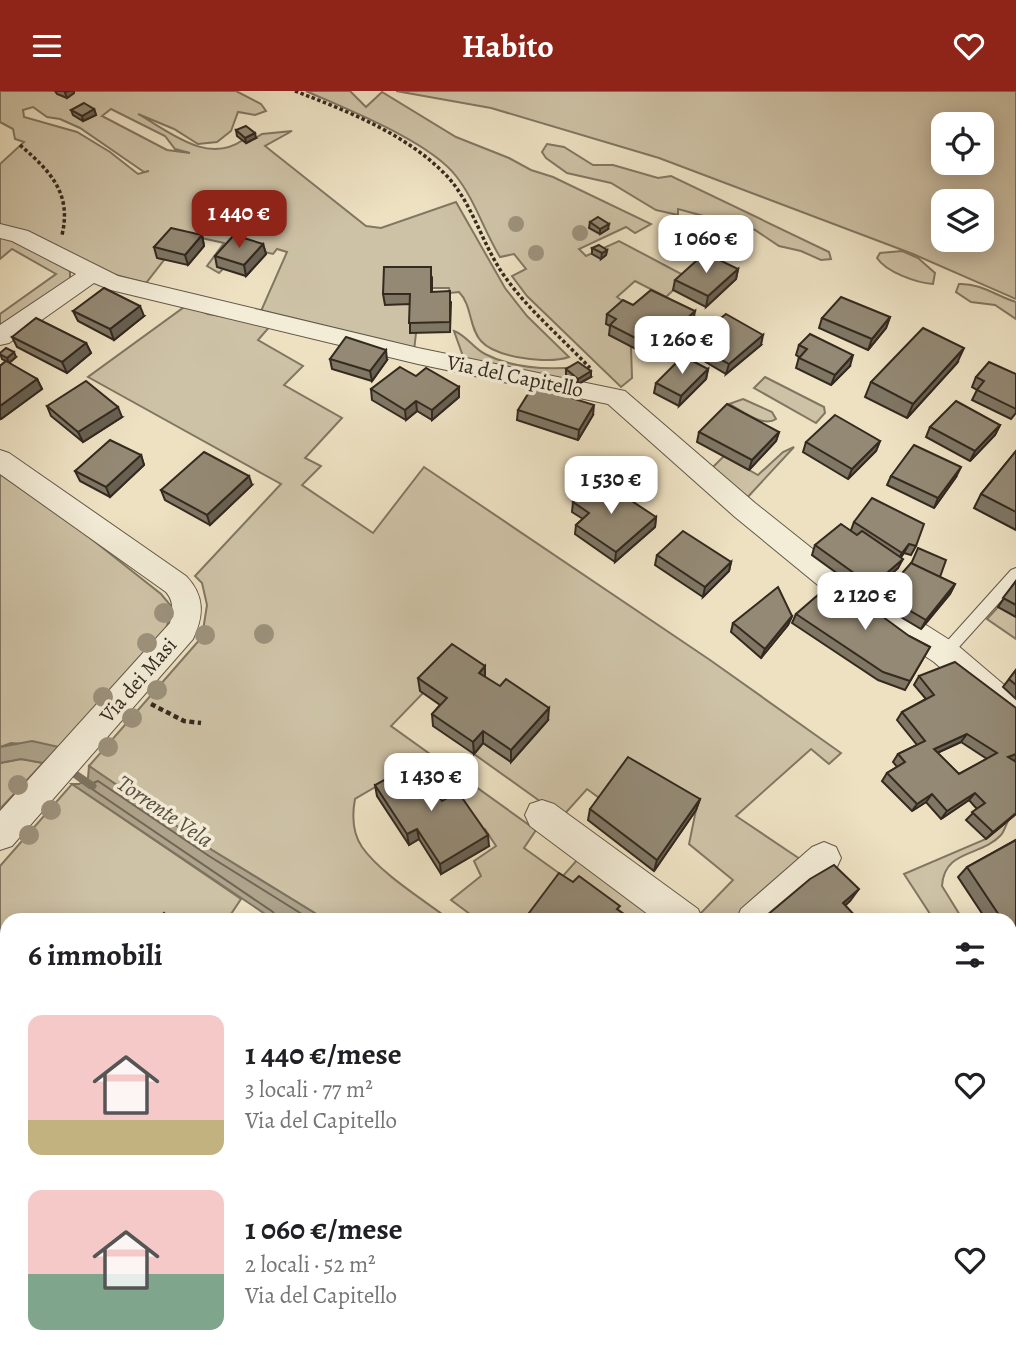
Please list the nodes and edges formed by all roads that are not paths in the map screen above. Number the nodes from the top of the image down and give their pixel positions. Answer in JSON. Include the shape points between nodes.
{"nodes":[{"id":1,"x":0,"y":231,"type":"edge"},
{"id":2,"x":91,"y":274,"type":"junction"},
{"id":3,"x":0,"y":337,"type":"edge"},
{"id":4,"x":0,"y":460,"type":"edge"},
{"id":5,"x":1016,"y":573,"type":"edge"},
{"id":6,"x":944,"y":653,"type":"junction"},
{"id":7,"x":1016,"y":715,"type":"edge"},
{"id":8,"x":542,"y":815,"type":"dead end"},
{"id":9,"x":0,"y":835,"type":"edge"},
{"id":10,"x":824,"y":858,"type":"dead end"},
{"id":11,"x":675,"y":913,"type":"edge"},
{"id":12,"x":761,"y":913,"type":"edge"}],
"edges":[{"from":1,"to":2,"type":"street","name":"Via del Capitello","via":[[20,236]]},
{"from":2,"to":3,"type":"street"},
{"from":2,"to":6,"type":"street","name":"Via del Capitello","via":[[397,351],[616,397],[829,578]]},
{"from":4,"to":9,"type":"street","name":"Via dei Masi","via":[[176,584],[188,606],[183,630]]},
{"from":5,"to":6,"type":"lane"},
{"from":6,"to":7,"type":"street","name":"Via del Capitello"},
{"from":8,"to":11,"type":"street"},
{"from":10,"to":12,"type":"street"}]}
